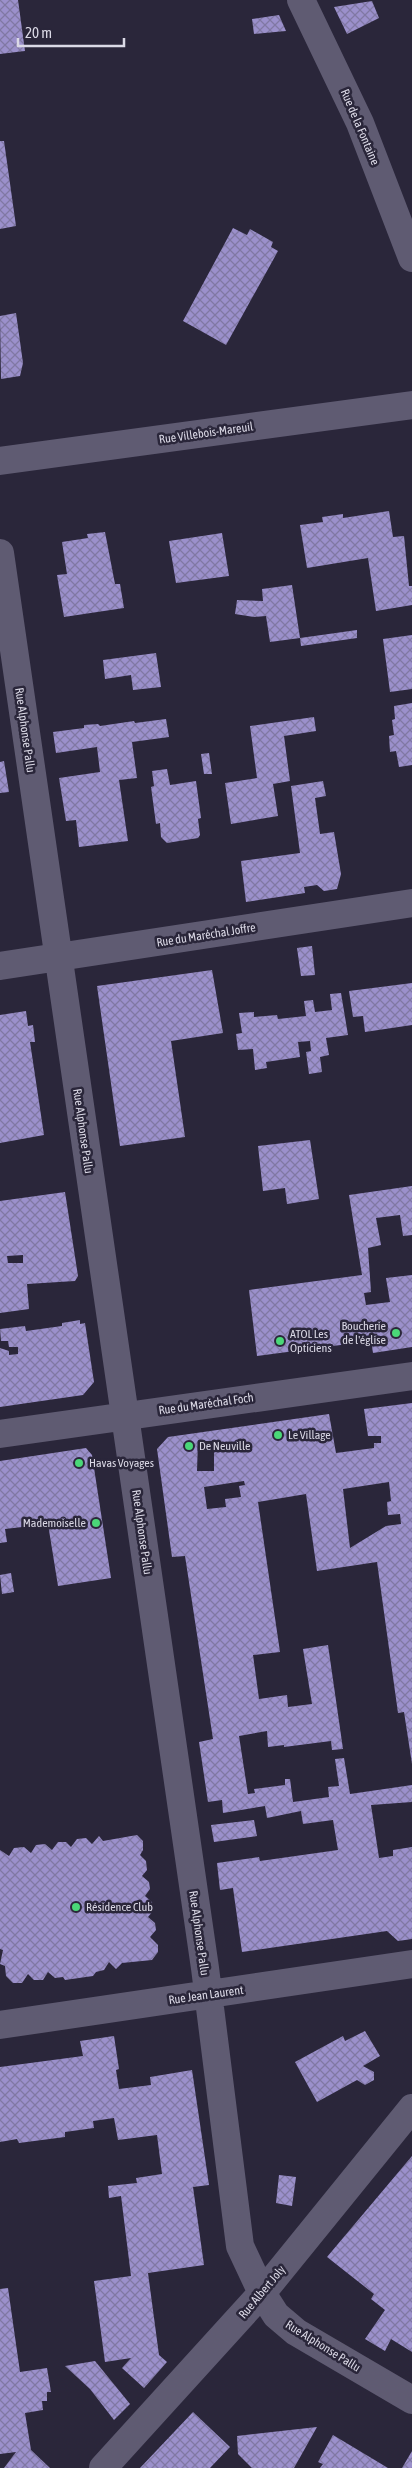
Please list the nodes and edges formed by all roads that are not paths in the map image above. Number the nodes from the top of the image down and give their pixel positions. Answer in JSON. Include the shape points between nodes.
{"nodes":[{"id":1,"x":300,"y":0,"type":"edge"},
{"id":2,"x":412,"y":258,"type":"edge"},
{"id":3,"x":412,"y":405,"type":"edge"},
{"id":4,"x":0,"y":461,"type":"edge"},
{"id":5,"x":0,"y":553,"type":"edge"},
{"id":6,"x":412,"y":904,"type":"edge"},
{"id":7,"x":57,"y":958,"type":"junction"},
{"id":8,"x":0,"y":966,"type":"edge"},
{"id":9,"x":412,"y":1376,"type":"edge"},
{"id":10,"x":125,"y":1415,"type":"junction"},
{"id":11,"x":0,"y":1434,"type":"edge"},
{"id":12,"x":412,"y":1964,"type":"edge"},
{"id":13,"x":208,"y":1995,"type":"junction"},
{"id":14,"x":0,"y":2025,"type":"edge"},
{"id":15,"x":412,"y":2108,"type":"edge"},
{"id":16,"x":262,"y":2293,"type":"junction"},
{"id":17,"x":412,"y":2400,"type":"edge"},
{"id":18,"x":103,"y":2468,"type":"edge"}],
"edges":[{"from":1,"to":2,"type":"street","name":"Rue de la Fontaine","via":[[360,123]]},
{"from":3,"to":4,"type":"street","name":"Rue Villebois-Mareuil"},
{"from":5,"to":7,"type":"street","name":"Rue Alphonse Pallu"},
{"from":6,"to":7,"type":"street","name":"Rue du Maréchal Joffre"},
{"from":7,"to":8,"type":"street","name":"Rue du Maréchal Joffre"},
{"from":7,"to":10,"type":"street","name":"Rue Alphonse Pallu"},
{"from":9,"to":10,"type":"street","name":"Rue du Maréchal Foch"},
{"from":10,"to":11,"type":"street","name":"Rue du Maréchal Foch"},
{"from":10,"to":13,"type":"street","name":"Rue Alphonse Pallu"},
{"from":12,"to":13,"type":"street","name":"Rue Jean Laurent"},
{"from":13,"to":14,"type":"street","name":"Rue Jean Laurent"},
{"from":13,"to":16,"type":"street","name":"Rue Alphonse Pallu","via":[[240,2246]]},
{"from":15,"to":16,"type":"street","name":"Rue Albert Joly"},
{"from":16,"to":17,"type":"street","name":"Rue Alphonse Pallu","via":[[276,2315],[296,2332]]},
{"from":16,"to":18,"type":"street","name":"Rue Albert Joly"}]}
